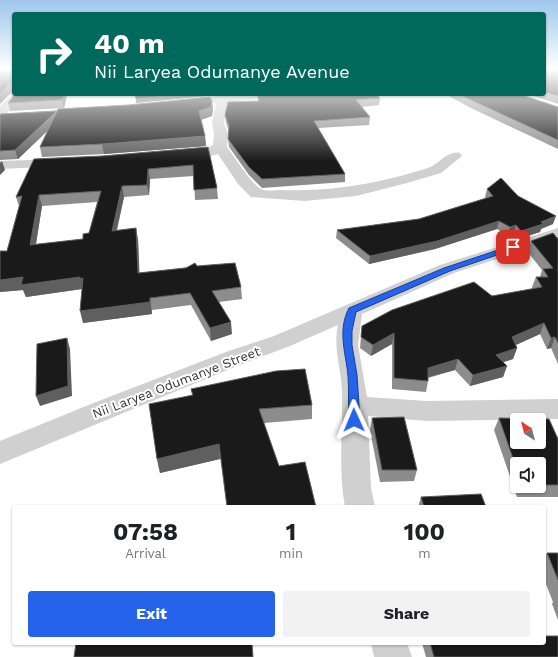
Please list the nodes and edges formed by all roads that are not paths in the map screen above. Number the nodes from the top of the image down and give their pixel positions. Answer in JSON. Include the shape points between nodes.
{"nodes":[{"id":1,"x":12,"y":100,"type":"edge"},
{"id":2,"x":201,"y":100,"type":"edge"},
{"id":3,"x":222,"y":100,"type":"edge"},
{"id":4,"x":175,"y":104,"type":"edge"},
{"id":5,"x":0,"y":116,"type":"edge"},
{"id":6,"x":16,"y":116,"type":"edge"},
{"id":7,"x":220,"y":147,"type":"junction"},
{"id":8,"x":166,"y":156,"type":"edge"},
{"id":9,"x":455,"y":156,"type":"dead end"},
{"id":10,"x":74,"y":162,"type":"edge"},
{"id":11,"x":0,"y":166,"type":"edge"},
{"id":12,"x":558,"y":233,"type":"edge"},
{"id":13,"x":352,"y":310,"type":"junction"},
{"id":14,"x":354,"y":406,"type":"junction"},
{"id":15,"x":558,"y":409,"type":"edge"},
{"id":16,"x":0,"y":453,"type":"edge"},
{"id":17,"x":360,"y":505,"type":"edge"},
{"id":18,"x":390,"y":645,"type":"edge"},
{"id":19,"x":393,"y":657,"type":"edge"}],
"edges":[{"from":1,"to":5,"type":"street"},
{"from":2,"to":4,"type":"street"},
{"from":3,"to":7,"type":"street","via":[[218,123],[221,134]]},
{"from":5,"to":6,"type":"street"},
{"from":7,"to":8,"type":"street","via":[[205,153]]},
{"from":7,"to":9,"type":"street","via":[[243,181],[257,194],[305,196],[356,191],[402,180],[436,170]]},
{"from":10,"to":11,"type":"street"},
{"from":12,"to":13,"type":"street","name":"Nii Laryea Odumanye Street","via":[[447,270]]},
{"from":13,"to":14,"type":"street","via":[[347,345]]},
{"from":13,"to":16,"type":"street","name":"Nii Laryea Odumanye Street","via":[[282,341]]},
{"from":14,"to":15,"type":"street","via":[[427,411]]},
{"from":14,"to":17,"type":"street","via":[[356,488]]},
{"from":18,"to":19,"type":"street"}]}
